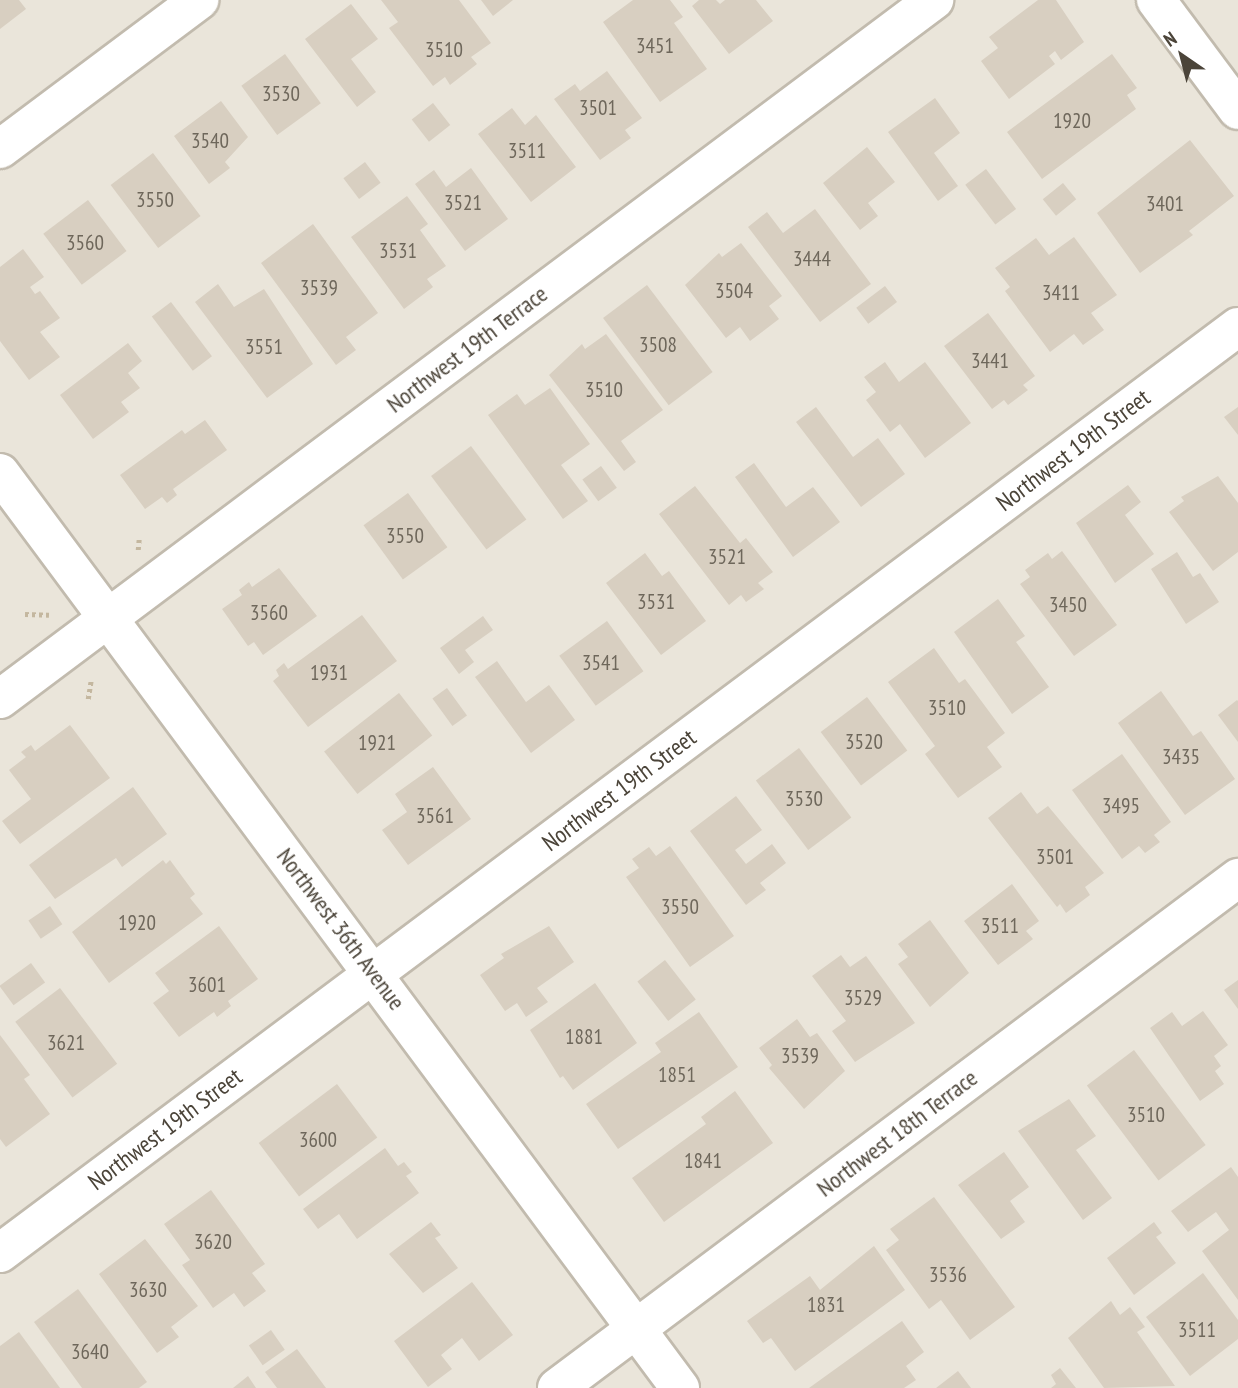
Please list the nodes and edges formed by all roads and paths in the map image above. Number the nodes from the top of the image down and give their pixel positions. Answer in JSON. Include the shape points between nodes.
{"nodes":[{"id":1,"x":199,"y":0,"type":"edge"},
{"id":2,"x":934,"y":0,"type":"edge"},
{"id":3,"x":1156,"y":0,"type":"edge"},
{"id":4,"x":1238,"y":110,"type":"edge"},
{"id":5,"x":0,"y":149,"type":"edge"},
{"id":6,"x":1238,"y":327,"type":"edge"},
{"id":7,"x":0,"y":472,"type":"edge"},
{"id":8,"x":26,"y":614,"type":"dead end"},
{"id":9,"x":53,"y":615,"type":"dead end"},
{"id":10,"x":108,"y":618,"type":"junction"},
{"id":11,"x":92,"y":668,"type":"dead end"},
{"id":12,"x":0,"y":699,"type":"edge"},
{"id":13,"x":88,"y":699,"type":"dead end"},
{"id":14,"x":1238,"y":878,"type":"edge"},
{"id":15,"x":374,"y":973,"type":"junction"},
{"id":16,"x":0,"y":1253,"type":"edge"},
{"id":17,"x":635,"y":1329,"type":"junction"},
{"id":18,"x":557,"y":1388,"type":"edge"},
{"id":19,"x":680,"y":1388,"type":"edge"}],
"edges":[{"from":1,"to":5,"type":"street"},
{"from":2,"to":10,"type":"street","name":"Northwest 19th Terrace"},
{"from":3,"to":4,"type":"street"},
{"from":6,"to":15,"type":"street","name":"Northwest 19th Street"},
{"from":7,"to":10,"type":"street","name":"Northwest 36th Avenue"},
{"from":8,"to":9,"type":"path"},
{"from":10,"to":12,"type":"street","name":"Northwest 19th Terrace"},
{"from":10,"to":15,"type":"street","name":"Northwest 36th Avenue"},
{"from":11,"to":13,"type":"path"},
{"from":14,"to":17,"type":"street","name":"Northwest 18th Terrace"},
{"from":15,"to":16,"type":"street","name":"Northwest 19th Street"},
{"from":15,"to":17,"type":"street","name":"Northwest 36th Avenue"},
{"from":17,"to":18,"type":"street","name":"Northwest 18th Terrace"},
{"from":17,"to":19,"type":"street","name":"Northwest 36th Avenue"}]}
